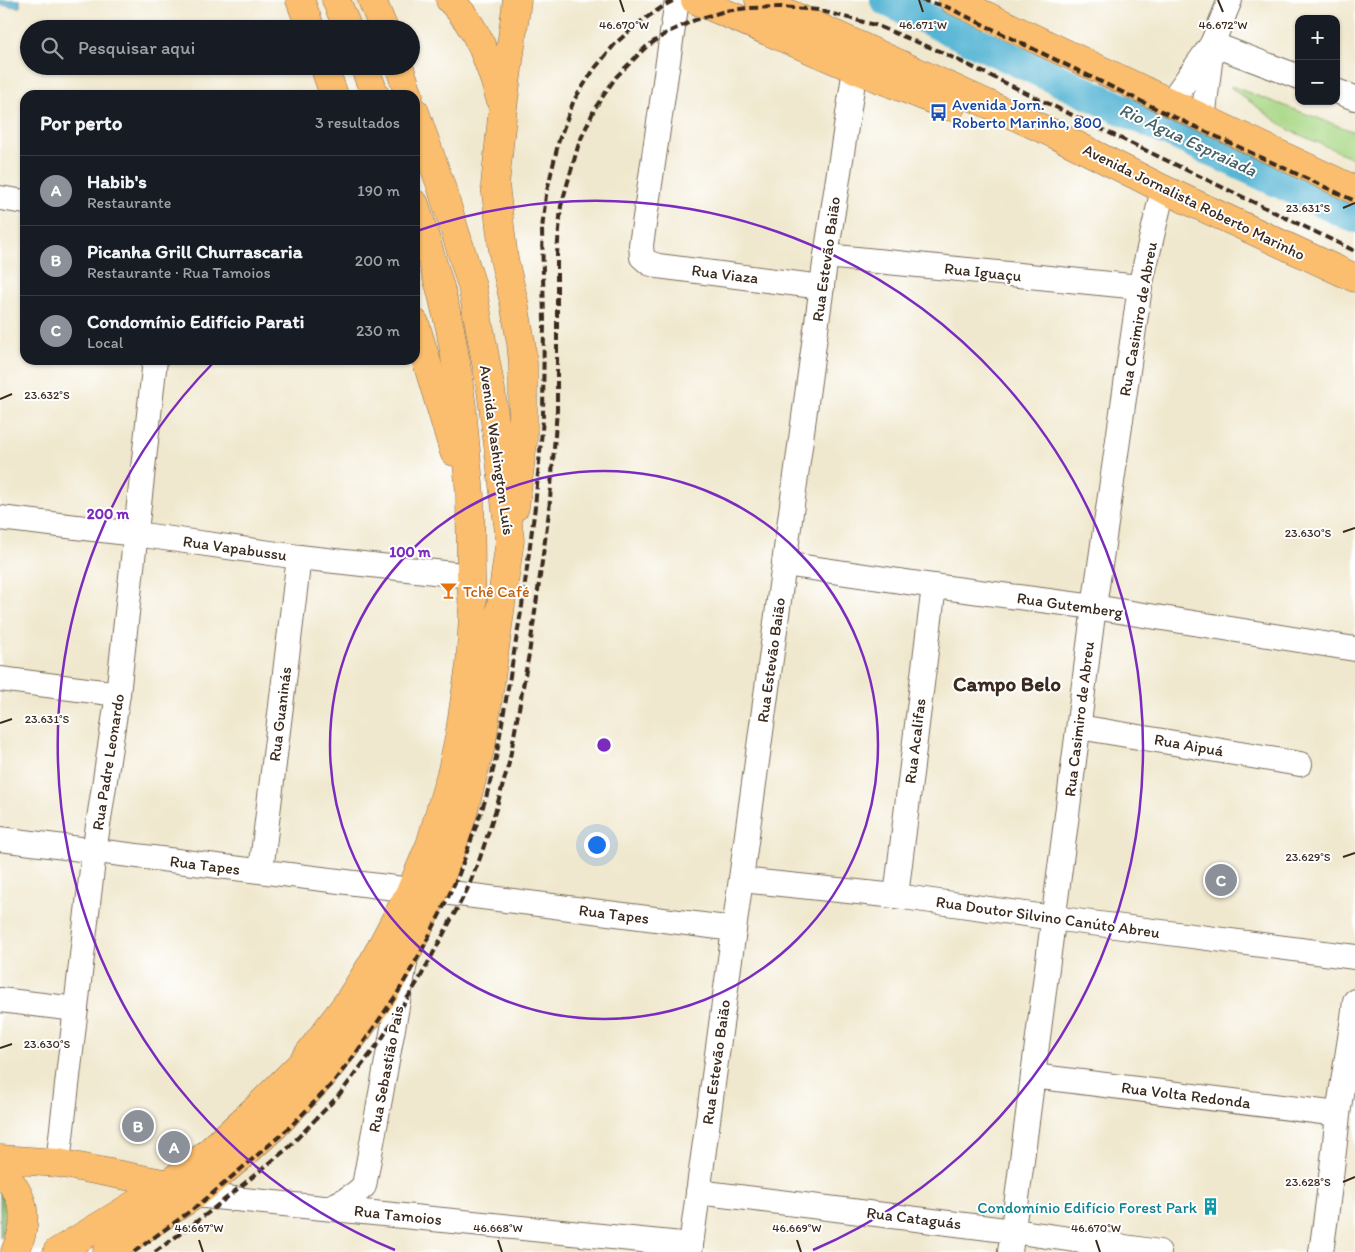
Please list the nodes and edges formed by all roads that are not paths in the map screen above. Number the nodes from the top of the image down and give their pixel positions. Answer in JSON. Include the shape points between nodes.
{"nodes":[{"id":1,"x":300,"y":0,"type":"edge"},
{"id":2,"x":336,"y":0,"type":"edge"},
{"id":3,"x":372,"y":0,"type":"edge"},
{"id":4,"x":450,"y":0,"type":"edge"},
{"id":5,"x":517,"y":0,"type":"edge"},
{"id":6,"x":677,"y":0,"type":"edge"},
{"id":7,"x":695,"y":0,"type":"edge"},
{"id":8,"x":760,"y":0,"type":"edge"},
{"id":9,"x":953,"y":0,"type":"edge"},
{"id":10,"x":1230,"y":0,"type":"edge"},
{"id":11,"x":308,"y":20,"type":"edge"},
{"id":12,"x":344,"y":20,"type":"edge"},
{"id":13,"x":380,"y":20,"type":"edge"},
{"id":14,"x":1212,"y":44,"type":"junction"},
{"id":15,"x":855,"y":69,"type":"junction"},
{"id":16,"x":327,"y":75,"type":"edge"},
{"id":17,"x":402,"y":75,"type":"edge"},
{"id":18,"x":1295,"y":75,"type":"edge"},
{"id":19,"x":332,"y":90,"type":"edge"},
{"id":20,"x":407,"y":90,"type":"edge"},
{"id":21,"x":1340,"y":92,"type":"edge"},
{"id":22,"x":1355,"y":98,"type":"edge"},
{"id":23,"x":1170,"y":104,"type":"junction"},
{"id":24,"x":502,"y":107,"type":"junction"},
{"id":25,"x":1203,"y":119,"type":"junction"},
{"id":26,"x":420,"y":126,"type":"edge"},
{"id":27,"x":1054,"y":134,"type":"junction"},
{"id":28,"x":1162,"y":189,"type":"junction"},
{"id":29,"x":1355,"y":190,"type":"edge"},
{"id":30,"x":0,"y":198,"type":"edge"},
{"id":31,"x":20,"y":201,"type":"edge"},
{"id":32,"x":420,"y":221,"type":"edge"},
{"id":33,"x":826,"y":256,"type":"junction"},
{"id":34,"x":1355,"y":278,"type":"edge"},
{"id":35,"x":822,"y":287,"type":"junction"},
{"id":36,"x":1140,"y":287,"type":"junction"},
{"id":37,"x":420,"y":338,"type":"edge"},
{"id":38,"x":154,"y":365,"type":"edge"},
{"id":39,"x":470,"y":495,"type":"junction"},
{"id":40,"x":0,"y":518,"type":"edge"},
{"id":41,"x":136,"y":534,"type":"junction"},
{"id":42,"x":510,"y":540,"type":"junction"},
{"id":43,"x":299,"y":556,"type":"junction"},
{"id":44,"x":784,"y":564,"type":"junction"},
{"id":45,"x":471,"y":576,"type":"junction"},
{"id":46,"x":934,"y":586,"type":"junction"},
{"id":47,"x":1094,"y":607,"type":"junction"},
{"id":48,"x":1355,"y":649,"type":"edge"},
{"id":49,"x":0,"y":679,"type":"edge"},
{"id":50,"x":118,"y":694,"type":"junction"},
{"id":51,"x":1078,"y":726,"type":"junction"},
{"id":52,"x":1300,"y":764,"type":"dead end"},
{"id":53,"x":0,"y":839,"type":"edge"},
{"id":54,"x":94,"y":852,"type":"junction"},
{"id":55,"x":261,"y":871,"type":"junction"},
{"id":56,"x":741,"y":880,"type":"junction"},
{"id":57,"x":423,"y":891,"type":"junction"},
{"id":58,"x":896,"y":896,"type":"junction"},
{"id":59,"x":1053,"y":918,"type":"junction"},
{"id":60,"x":734,"y":929,"type":"junction"},
{"id":61,"x":408,"y":951,"type":"junction"},
{"id":62,"x":1355,"y":956,"type":"edge"},
{"id":63,"x":0,"y":1000,"type":"edge"},
{"id":64,"x":1355,"y":1001,"type":"edge"},
{"id":65,"x":76,"y":1009,"type":"junction"},
{"id":66,"x":1033,"y":1076,"type":"junction"},
{"id":67,"x":1348,"y":1093,"type":"edge"},
{"id":68,"x":1338,"y":1114,"type":"junction"},
{"id":69,"x":0,"y":1159,"type":"edge"},
{"id":70,"x":58,"y":1163,"type":"junction"},
{"id":71,"x":0,"y":1170,"type":"edge"},
{"id":72,"x":168,"y":1184,"type":"junction"},
{"id":73,"x":364,"y":1186,"type":"junction"},
{"id":74,"x":698,"y":1192,"type":"junction"},
{"id":75,"x":195,"y":1195,"type":"junction"},
{"id":76,"x":328,"y":1208,"type":"junction"},
{"id":77,"x":390,"y":1214,"type":"junction"},
{"id":78,"x":1012,"y":1241,"type":"edge"},
{"id":79,"x":690,"y":1248,"type":"edge"},
{"id":80,"x":15,"y":1252,"type":"edge"},
{"id":81,"x":57,"y":1252,"type":"edge"},
{"id":82,"x":107,"y":1252,"type":"edge"},
{"id":83,"x":1159,"y":1252,"type":"edge"},
{"id":84,"x":1321,"y":1252,"type":"edge"}],
"edges":[{"from":1,"to":11,"type":"main road"},
{"from":2,"to":12,"type":"main road"},
{"from":3,"to":13,"type":"main road"},
{"from":4,"to":24,"type":"main road","via":[[473,28],[487,58]]},
{"from":5,"to":24,"type":"main road"},
{"from":6,"to":35,"type":"street","name":"Rua Viaza","via":[[641,245],[642,257],[658,266]]},
{"from":7,"to":15,"type":"main road"},
{"from":8,"to":27,"type":"main road","name":"Avenida Jornalista Roberto Marinho"},
{"from":9,"to":23,"type":"main road"},
{"from":10,"to":14,"type":"street"},
{"from":14,"to":18,"type":"street"},
{"from":14,"to":23,"type":"street"},
{"from":14,"to":25,"type":"street"},
{"from":15,"to":27,"type":"main road","via":[[1018,135],[1033,138]]},
{"from":15,"to":33,"type":"street","name":"Rua Estevão Baião"},
{"from":16,"to":19,"type":"main road"},
{"from":17,"to":20,"type":"main road"},
{"from":21,"to":22,"type":"street"},
{"from":23,"to":25,"type":"main road"},
{"from":24,"to":42,"type":"main road","via":[[495,186],[504,259],[521,343],[524,400],[523,442]]},
{"from":25,"to":29,"type":"main road"},
{"from":26,"to":42,"type":"main road","name":"Avenida Washington Luís","via":[[472,286],[491,390]]},
{"from":27,"to":28,"type":"main road","name":"Avenida Jornalista Roberto Marinho"},
{"from":28,"to":34,"type":"main road","name":"Avenida Jornalista Roberto Marinho"},
{"from":28,"to":36,"type":"street","name":"Rua Casimiro de Abreu"},
{"from":30,"to":31,"type":"street"},
{"from":32,"to":39,"type":"main road","name":"Avenida Washington Luís","via":[[450,328],[462,407]]},
{"from":33,"to":35,"type":"street","name":"Rua Estevão Baião"},
{"from":33,"to":36,"type":"street","name":"Rua Iguaçu"},
{"from":35,"to":44,"type":"street","name":"Rua Estevão Baião"},
{"from":36,"to":47,"type":"street","name":"Rua Casimiro de Abreu"},
{"from":37,"to":39,"type":"main road"},
{"from":38,"to":41,"type":"street","name":"Rua Padre Leonardo"},
{"from":39,"to":45,"type":"main road","name":"Avenida Washington Luís"},
{"from":40,"to":41,"type":"street","name":"Rua Vapabussu"},
{"from":41,"to":43,"type":"street","name":"Rua Vapabussu"},
{"from":41,"to":50,"type":"street","name":"Rua Padre Leonardo"},
{"from":42,"to":57,"type":"main road","name":"Avenida Washington Luís","via":[[482,742],[450,854]]},
{"from":43,"to":45,"type":"street","name":"Rua Vapabussu"},
{"from":43,"to":55,"type":"street","name":"Rua Guaninás"},
{"from":44,"to":46,"type":"street","name":"Rua Gutemberg"},
{"from":44,"to":56,"type":"street","name":"Rua Estevão Baião"},
{"from":45,"to":57,"type":"main road","name":"Avenida Washington Luís","via":[[470,664],[459,737],[430,845]]},
{"from":46,"to":47,"type":"street","name":"Rua Gutemberg"},
{"from":46,"to":58,"type":"street","name":"Rua Acalifas"},
{"from":47,"to":48,"type":"street","name":"Rua Gutemberg"},
{"from":47,"to":51,"type":"street","name":"Rua Casimiro de Abreu"},
{"from":49,"to":50,"type":"street"},
{"from":50,"to":54,"type":"street","name":"Rua Padre Leonardo"},
{"from":51,"to":52,"type":"street","name":"Rua Aipuá"},
{"from":51,"to":59,"type":"street","name":"Rua Casimiro de Abreu"},
{"from":53,"to":54,"type":"street","name":"Rua Tapes"},
{"from":54,"to":55,"type":"street","name":"Rua Tapes"},
{"from":54,"to":65,"type":"street","name":"Rua Padre Leonardo"},
{"from":55,"to":57,"type":"street","name":"Rua Tapes"},
{"from":56,"to":58,"type":"street","name":"Rua Doutor Silvino Canúto Abreu"},
{"from":56,"to":60,"type":"street","name":"Rua Estevão Baião"},
{"from":57,"to":60,"type":"street","name":"Rua Tapes"},
{"from":57,"to":61,"type":"main road","name":"Avenida Washington Luís"},
{"from":57,"to":72,"type":"main road","name":"Avenida Washington Luís","via":[[394,925],[348,1002],[301,1064],[207,1154]]},
{"from":58,"to":59,"type":"street","name":"Rua Doutor Silvino Canúto Abreu"},
{"from":59,"to":62,"type":"street","name":"Rua Doutor Silvino Canúto Abreu"},
{"from":59,"to":66,"type":"street","name":"Rua Casimiro de Abreu"},
{"from":60,"to":74,"type":"street","name":"Rua Estevão Baião"},
{"from":61,"to":73,"type":"street","name":"Rua Sebastião Pais"},
{"from":61,"to":75,"type":"main road","name":"Avenida Washington Luís","via":[[384,994],[321,1078],[276,1125]]},
{"from":63,"to":65,"type":"street"},
{"from":64,"to":67,"type":"street"},
{"from":65,"to":70,"type":"street","name":"Rua Padre Leonardo"},
{"from":66,"to":68,"type":"street","name":"Rua Volta Redonda"},
{"from":66,"to":78,"type":"street","name":"Rua Casimiro de Abreu"},
{"from":67,"to":68,"type":"street"},
{"from":68,"to":84,"type":"street"},
{"from":69,"to":70,"type":"main road"},
{"from":70,"to":72,"type":"main road"},
{"from":71,"to":80,"type":"main road","via":[[18,1194],[23,1211],[24,1224]]},
{"from":72,"to":81,"type":"main road","name":"Avenida Washington Luís"},
{"from":73,"to":76,"type":"street","via":[[348,1200]]},
{"from":73,"to":77,"type":"street"},
{"from":74,"to":78,"type":"street","name":"Rua Cataguás"},
{"from":74,"to":79,"type":"street","name":"Rua Estevão Baião"},
{"from":75,"to":76,"type":"street","name":"Rua Tamoios"},
{"from":75,"to":82,"type":"main road","name":"Avenida Washington Luís"},
{"from":76,"to":77,"type":"street","name":"Rua Tamoios"},
{"from":77,"to":79,"type":"street","name":"Rua Tamoios"},
{"from":78,"to":83,"type":"street","name":"Rua Cataguás"}]}
